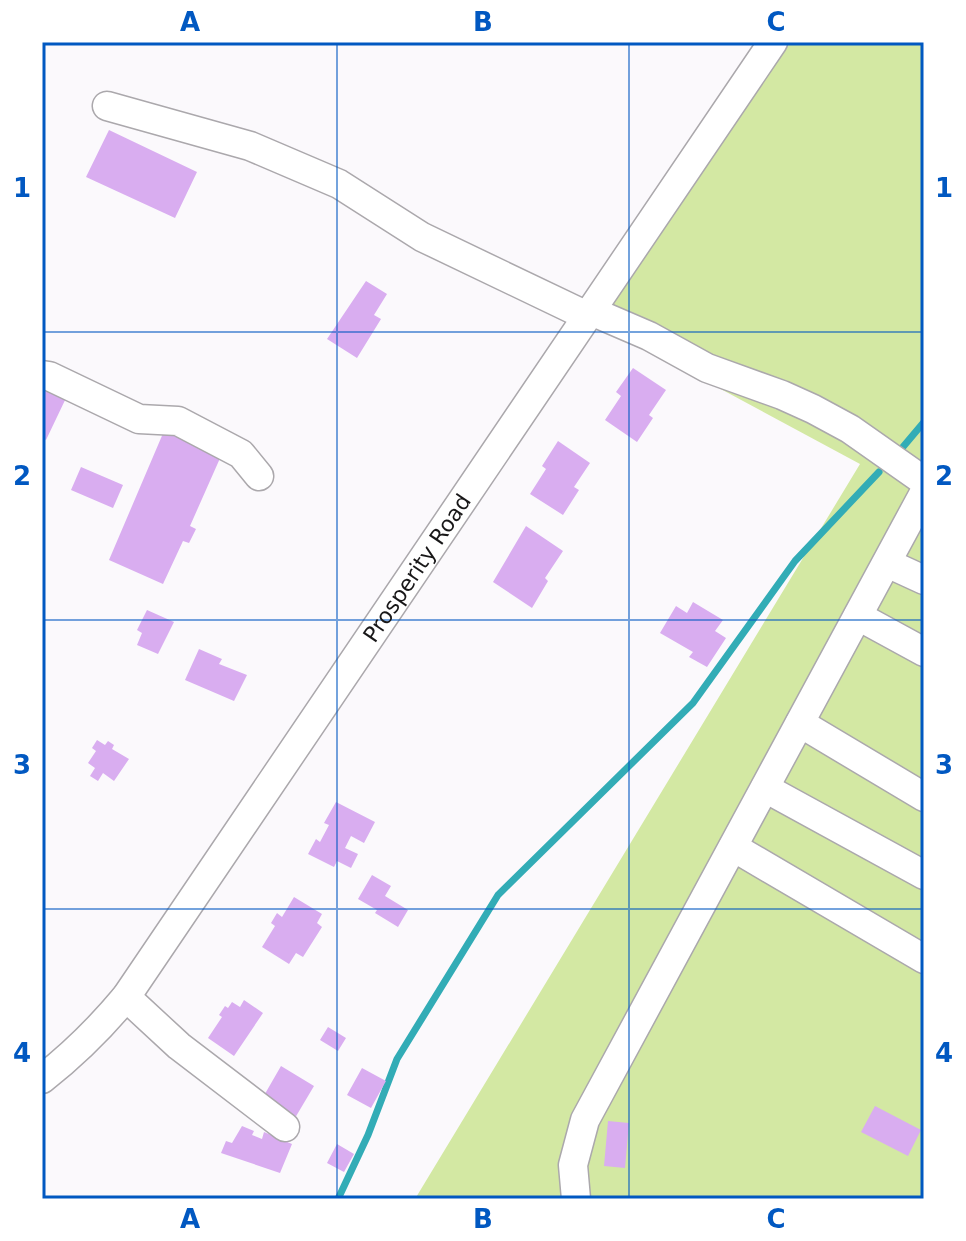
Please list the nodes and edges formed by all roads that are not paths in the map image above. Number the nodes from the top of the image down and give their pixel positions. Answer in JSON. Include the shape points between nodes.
{"nodes":[{"id":1,"x":773,"y":42,"type":"edge"},
{"id":2,"x":107,"y":106,"type":"dead end"},
{"id":3,"x":589,"y":314,"type":"junction"},
{"id":4,"x":42,"y":375,"type":"edge"},
{"id":5,"x":259,"y":476,"type":"dead end"},
{"id":6,"x":924,"y":481,"type":"edge"},
{"id":7,"x":924,"y":493,"type":"edge"},
{"id":8,"x":887,"y":563,"type":"junction"},
{"id":9,"x":924,"y":580,"type":"edge"},
{"id":10,"x":858,"y":616,"type":"junction"},
{"id":11,"x":924,"y":652,"type":"edge"},
{"id":12,"x":800,"y":723,"type":"junction"},
{"id":13,"x":765,"y":788,"type":"junction"},
{"id":14,"x":924,"y":797,"type":"edge"},
{"id":15,"x":733,"y":847,"type":"junction"},
{"id":16,"x":924,"y":875,"type":"edge"},
{"id":17,"x":924,"y":959,"type":"edge"},
{"id":18,"x":126,"y":997,"type":"junction"},
{"id":19,"x":42,"y":1079,"type":"edge"},
{"id":20,"x":285,"y":1127,"type":"dead end"},
{"id":21,"x":576,"y":1199,"type":"edge"}],
"edges":[{"from":1,"to":3,"type":"street","name":"Prosperity Road"},
{"from":2,"to":3,"type":"street","via":[[250,146],[339,184],[422,237]]},
{"from":3,"to":6,"type":"street","via":[[813,409]]},
{"from":3,"to":18,"type":"street","name":"Prosperity Road"},
{"from":4,"to":5,"type":"street","via":[[139,419],[178,421],[241,454]]},
{"from":7,"to":8,"type":"street"},
{"from":8,"to":9,"type":"street"},
{"from":8,"to":10,"type":"street"},
{"from":10,"to":11,"type":"street"},
{"from":10,"to":12,"type":"street"},
{"from":12,"to":13,"type":"street"},
{"from":12,"to":14,"type":"street"},
{"from":13,"to":15,"type":"street"},
{"from":13,"to":16,"type":"street"},
{"from":15,"to":17,"type":"street"},
{"from":15,"to":21,"type":"street","via":[[585,1120],[573,1165]]},
{"from":18,"to":19,"type":"street","name":"Prosperity Road","via":[[99,1030]]},
{"from":18,"to":20,"type":"street","via":[[179,1046]]}]}
